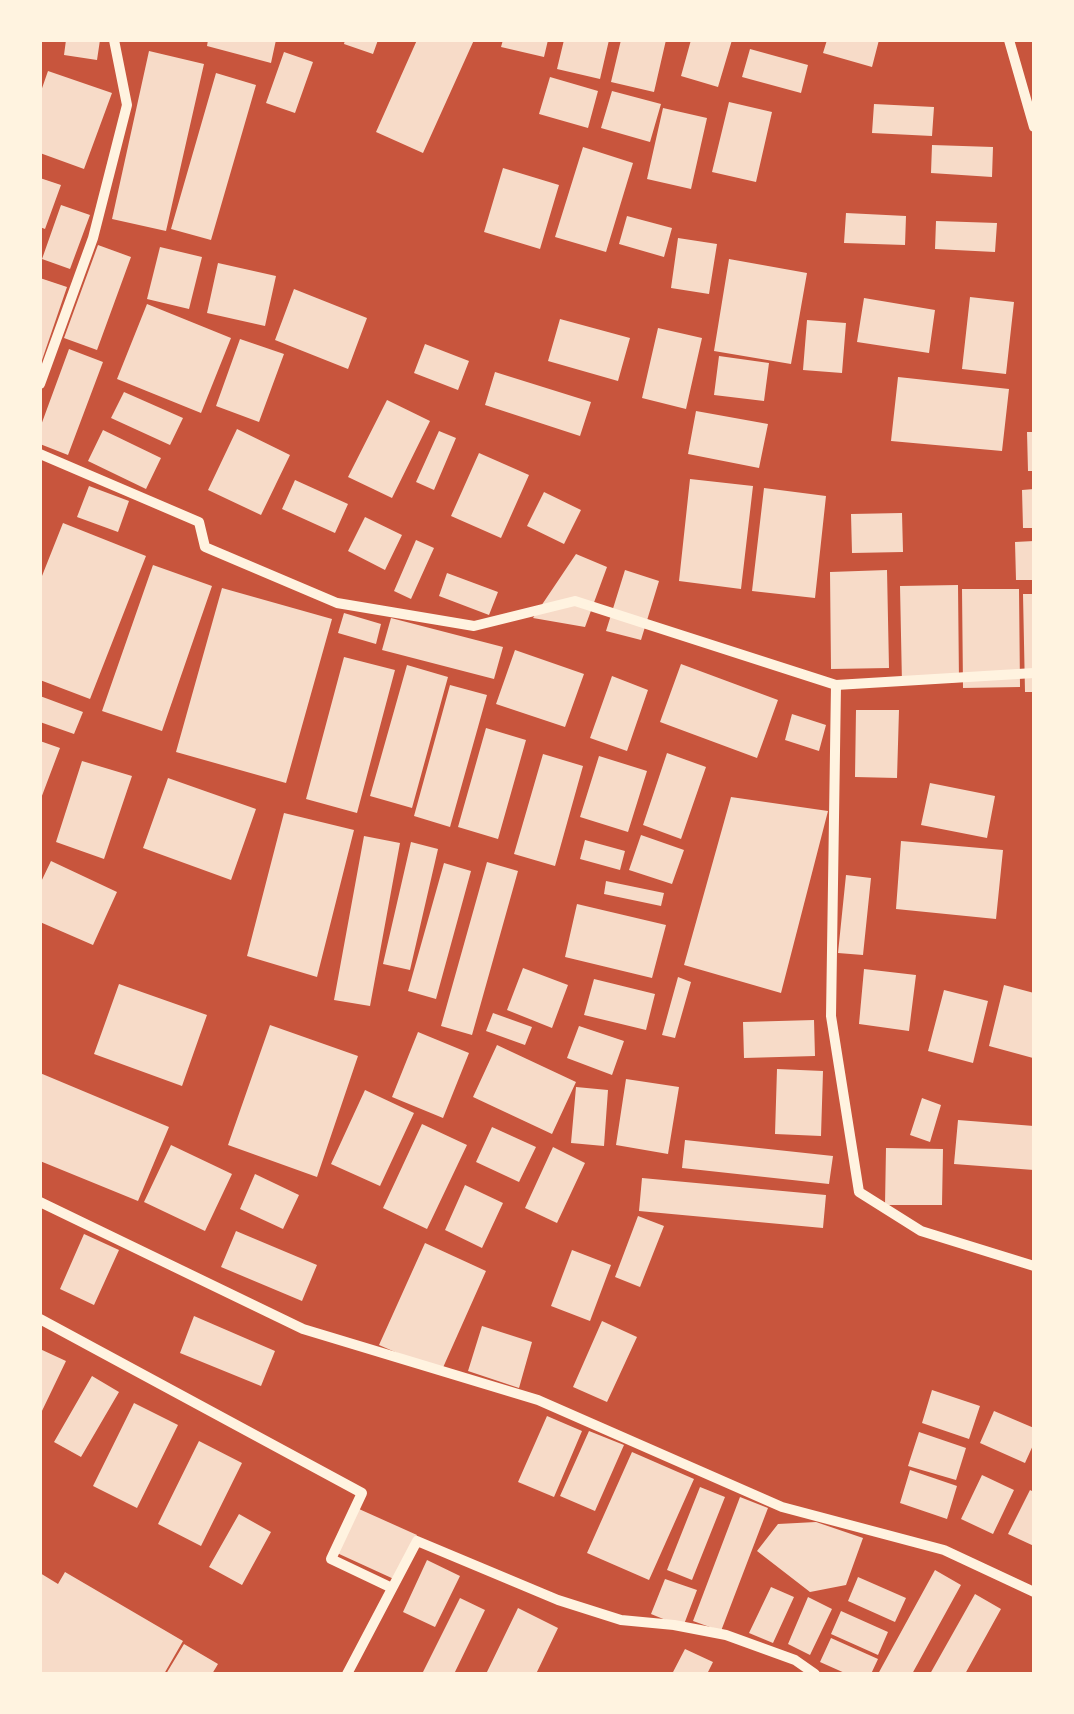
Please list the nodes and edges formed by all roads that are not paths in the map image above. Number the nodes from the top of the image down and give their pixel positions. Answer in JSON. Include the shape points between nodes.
{"nodes":[{"id":1,"x":114,"y":40,"type":"edge"},
{"id":2,"x":1009,"y":40,"type":"edge"},
{"id":3,"x":1034,"y":126,"type":"edge"},
{"id":4,"x":40,"y":384,"type":"edge"},
{"id":5,"x":40,"y":454,"type":"edge"},
{"id":6,"x":1034,"y":672,"type":"edge"},
{"id":7,"x":836,"y":685,"type":"junction"},
{"id":8,"x":40,"y":1202,"type":"edge"},
{"id":9,"x":1034,"y":1266,"type":"edge"},
{"id":10,"x":40,"y":1320,"type":"edge"},
{"id":11,"x":392,"y":1588,"type":"junction"},
{"id":12,"x":1034,"y":1592,"type":"edge"},
{"id":13,"x":348,"y":1674,"type":"edge"},
{"id":14,"x":814,"y":1674,"type":"edge"}],
"edges":[{"from":1,"to":4,"type":"street","via":[[127,105],[93,238]]},
{"from":2,"to":3,"type":"street"},
{"from":5,"to":7,"type":"street","via":[[199,522],[205,547],[337,604],[474,626],[575,601]]},
{"from":6,"to":7,"type":"street"},
{"from":7,"to":9,"type":"street","via":[[831,1016],[859,1192],[920,1231]]},
{"from":8,"to":12,"type":"street","via":[[303,1329],[538,1400],[782,1507],[944,1550]]},
{"from":10,"to":11,"type":"street","via":[[362,1493],[331,1559]]},
{"from":11,"to":13,"type":"street"},
{"from":11,"to":14,"type":"street","via":[[418,1541],[558,1600],[621,1620],[726,1635],[795,1660]]}]}
